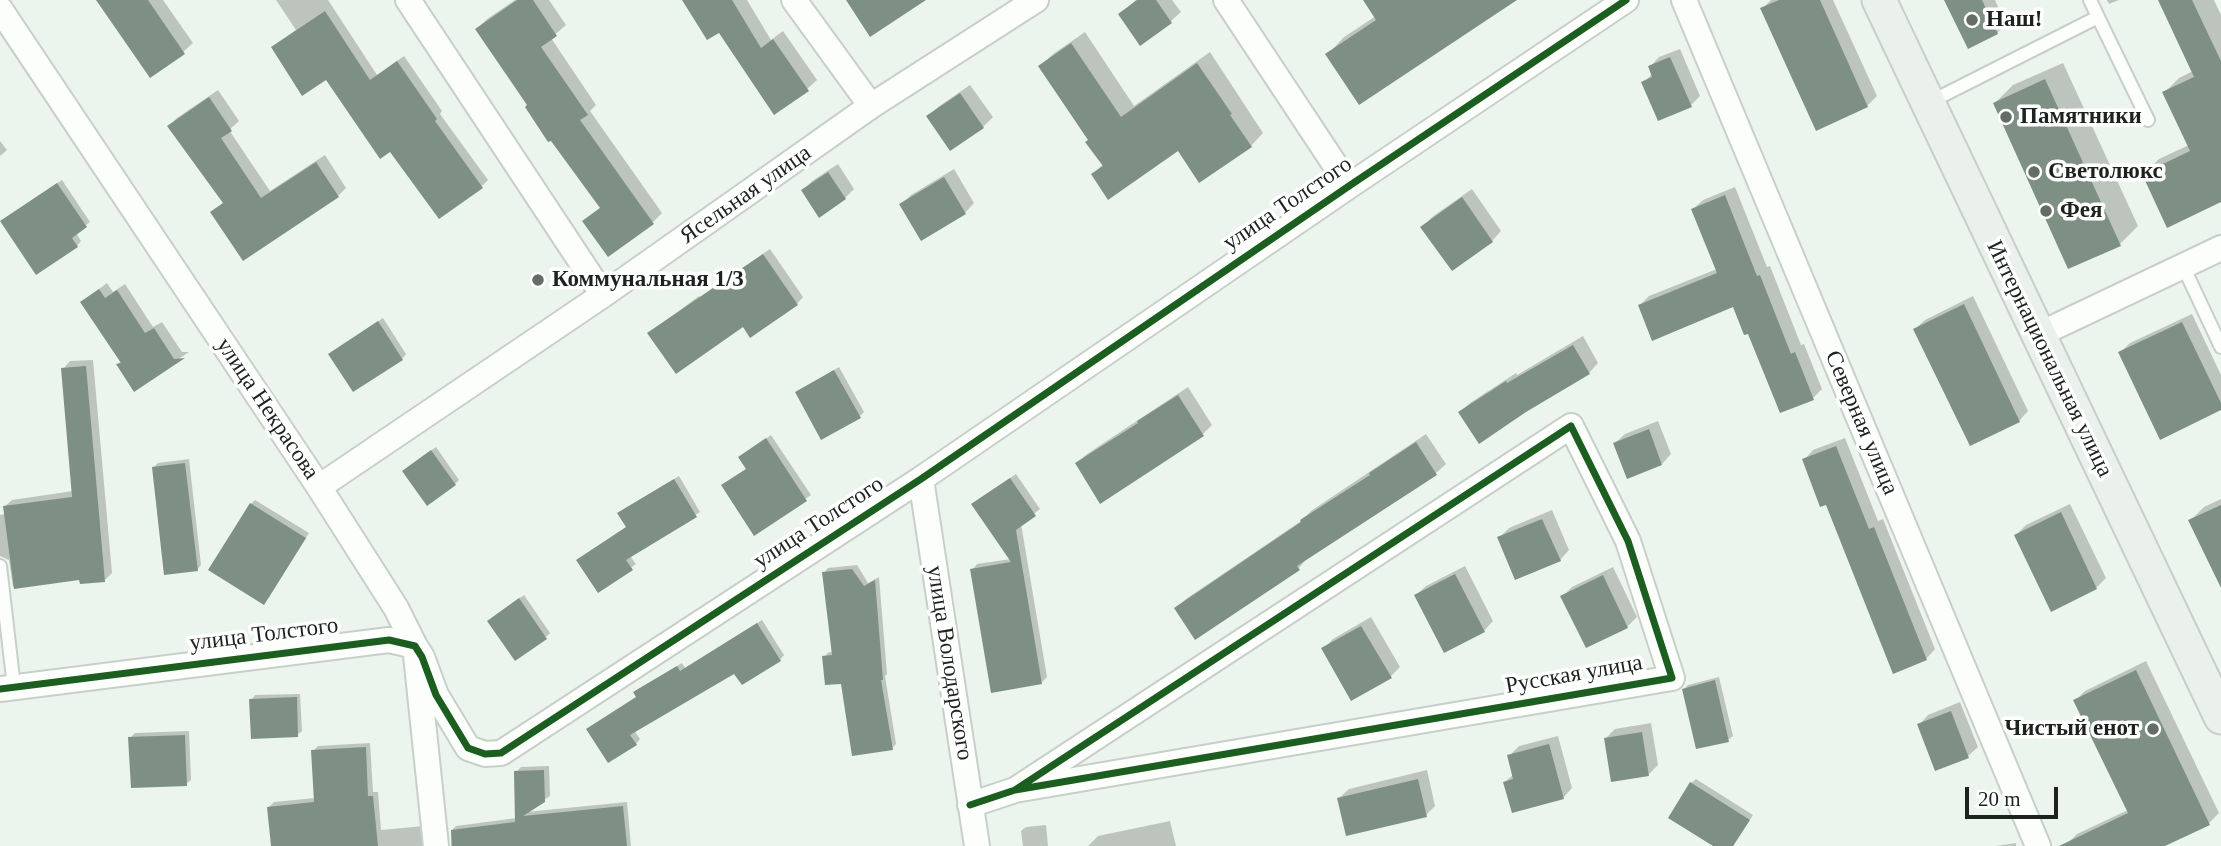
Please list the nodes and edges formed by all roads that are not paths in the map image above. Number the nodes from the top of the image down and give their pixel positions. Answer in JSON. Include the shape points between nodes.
{"nodes":[{"id":1,"x":408,"y":0,"type":"edge"},
{"id":2,"x":794,"y":0,"type":"edge"},
{"id":3,"x":1036,"y":0,"type":"edge"},
{"id":4,"x":1226,"y":0,"type":"edge"},
{"id":5,"x":1626,"y":0,"type":"edge"},
{"id":6,"x":1684,"y":0,"type":"edge"},
{"id":7,"x":1879,"y":0,"type":"edge"},
{"id":8,"x":2090,"y":0,"type":"edge"},
{"id":9,"x":0,"y":9,"type":"edge"},
{"id":10,"x":2098,"y":17,"type":"junction"},
{"id":11,"x":1928,"y":103,"type":"junction"},
{"id":12,"x":871,"y":106,"type":"junction"},
{"id":13,"x":2148,"y":120,"type":"dead end"},
{"id":14,"x":1349,"y":186,"type":"junction"},
{"id":15,"x":2221,"y":248,"type":"edge"},
{"id":16,"x":2183,"y":266,"type":"junction"},
{"id":17,"x":603,"y":295,"type":"junction"},
{"id":18,"x":2038,"y":335,"type":"junction"},
{"id":19,"x":2221,"y":347,"type":"edge"},
{"id":20,"x":921,"y":479,"type":"junction"},
{"id":21,"x":319,"y":486,"type":"junction"},
{"id":22,"x":0,"y":566,"type":"edge"},
{"id":23,"x":415,"y":646,"type":"junction"},
{"id":24,"x":7,"y":688,"type":"edge"},
{"id":25,"x":2221,"y":717,"type":"edge"},
{"id":26,"x":1015,"y":790,"type":"junction"},
{"id":27,"x":970,"y":805,"type":"junction"},
{"id":28,"x":436,"y":846,"type":"edge"},
{"id":29,"x":977,"y":846,"type":"edge"},
{"id":30,"x":2038,"y":846,"type":"edge"}],
"edges":[{"from":1,"to":17,"type":"street"},
{"from":2,"to":12,"type":"street"},
{"from":3,"to":12,"type":"street","name":"Ясельная улица"},
{"from":4,"to":14,"type":"street"},
{"from":5,"to":14,"type":"street","name":"улица Толстого"},
{"from":6,"to":30,"type":"street","name":"Северная улица"},
{"from":7,"to":11,"type":"main road","name":"Интернациональная улица"},
{"from":8,"to":10,"type":"lane"},
{"from":9,"to":21,"type":"street","name":"улица Некрасова"},
{"from":10,"to":11,"type":"lane"},
{"from":10,"to":13,"type":"lane"},
{"from":11,"to":18,"type":"main road","name":"Интернациональная улица"},
{"from":12,"to":17,"type":"street","name":"Ясельная улица"},
{"from":14,"to":20,"type":"street","name":"улица Толстого"},
{"from":15,"to":16,"type":"street"},
{"from":16,"to":18,"type":"street"},
{"from":16,"to":19,"type":"lane"},
{"from":17,"to":21,"type":"street","name":"Ясельная улица"},
{"from":18,"to":25,"type":"main road","name":"Интернациональная улица"},
{"from":20,"to":23,"type":"street","name":"улица Толстого","via":[[502,753],[468,748],[436,695]]},
{"from":20,"to":27,"type":"street","name":"улица Володарского"},
{"from":21,"to":23,"type":"street","name":"улица Некрасова"},
{"from":22,"to":24,"type":"lane"},
{"from":23,"to":24,"type":"street","name":"улица Толстого","via":[[389,639]]},
{"from":23,"to":28,"type":"street","name":"улица Некрасова"},
{"from":26,"to":26,"type":"street","name":"Русская улица","via":[[1571,426],[1628,541],[1672,678]]},
{"from":26,"to":27,"type":"street","name":"Русская улица"},
{"from":27,"to":29,"type":"street","name":"улица Володарского"}]}
